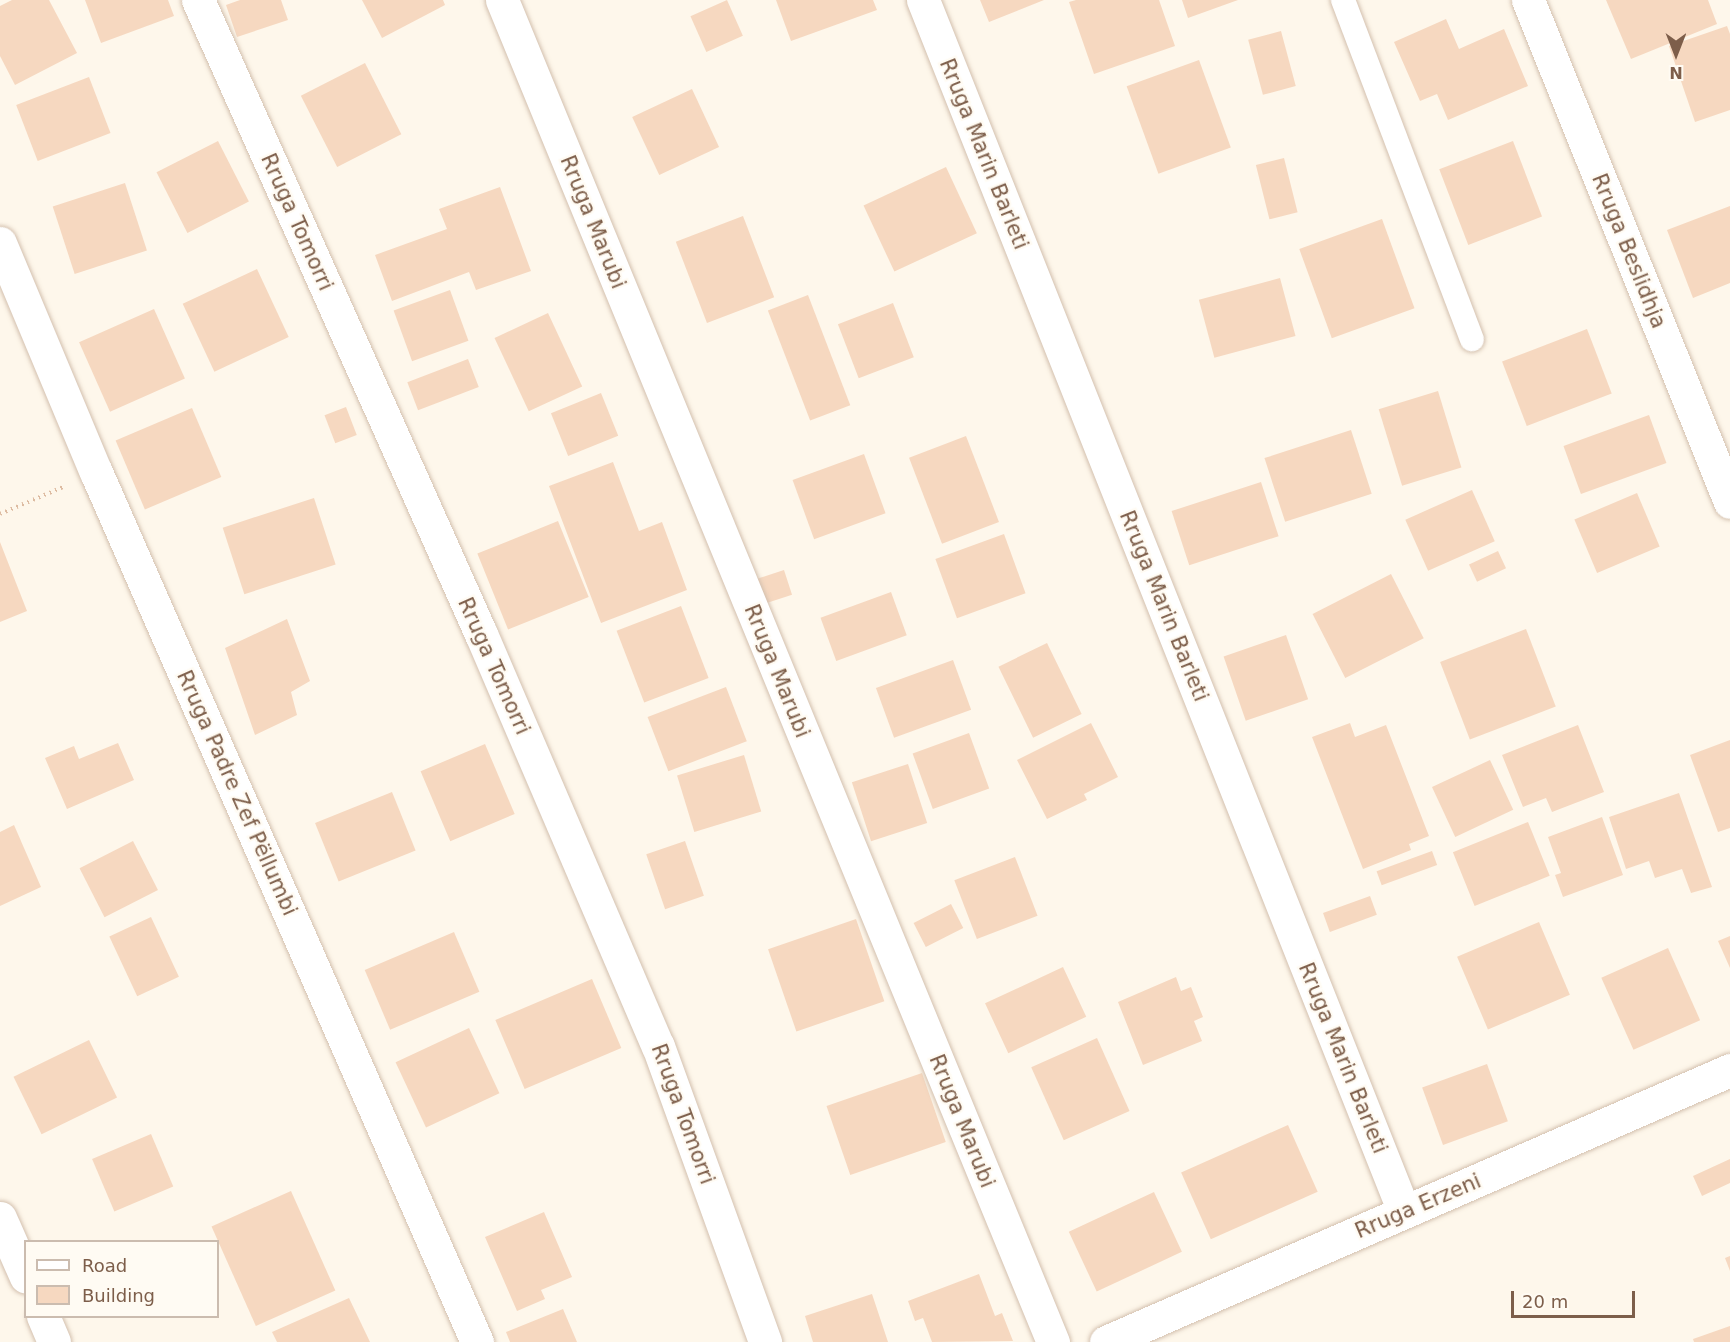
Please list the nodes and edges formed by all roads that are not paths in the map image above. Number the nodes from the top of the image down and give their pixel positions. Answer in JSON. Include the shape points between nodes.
{"nodes":[{"id":1,"x":198,"y":0,"type":"edge"},
{"id":2,"x":502,"y":0,"type":"edge"},
{"id":3,"x":923,"y":0,"type":"edge"},
{"id":4,"x":1343,"y":0,"type":"edge"},
{"id":5,"x":1528,"y":0,"type":"edge"},
{"id":6,"x":0,"y":243,"type":"edge"},
{"id":7,"x":1472,"y":339,"type":"dead end"},
{"id":8,"x":1730,"y":502,"type":"edge"},
{"id":9,"x":1730,"y":1070,"type":"edge"},
{"id":10,"x":1404,"y":1212,"type":"junction"},
{"id":11,"x":0,"y":1218,"type":"edge"},
{"id":12,"x":24,"y":1272,"type":"edge"},
{"id":13,"x":43,"y":1318,"type":"edge"},
{"id":14,"x":54,"y":1342,"type":"edge"},
{"id":15,"x":477,"y":1342,"type":"edge"},
{"id":16,"x":765,"y":1342,"type":"edge"},
{"id":17,"x":1053,"y":1342,"type":"edge"},
{"id":18,"x":1106,"y":1342,"type":"edge"}],
"edges":[{"from":1,"to":16,"type":"street","name":"Rruga Tomorri","via":[[481,634],[658,1046]]},
{"from":2,"to":17,"type":"street","name":"Rruga Marubi"},
{"from":3,"to":10,"type":"street","name":"Rruga Marin Barleti"},
{"from":4,"to":7,"type":"lane"},
{"from":5,"to":8,"type":"street","name":"Rruga Beslidhja"},
{"from":6,"to":15,"type":"street","name":"Rruga Padre Zef Pëllumbi","via":[[96,472]]},
{"from":9,"to":10,"type":"street","name":"Rruga Erzeni"},
{"from":10,"to":18,"type":"street","name":"Rruga Erzeni"},
{"from":11,"to":12,"type":"street"},
{"from":13,"to":14,"type":"street"}]}
